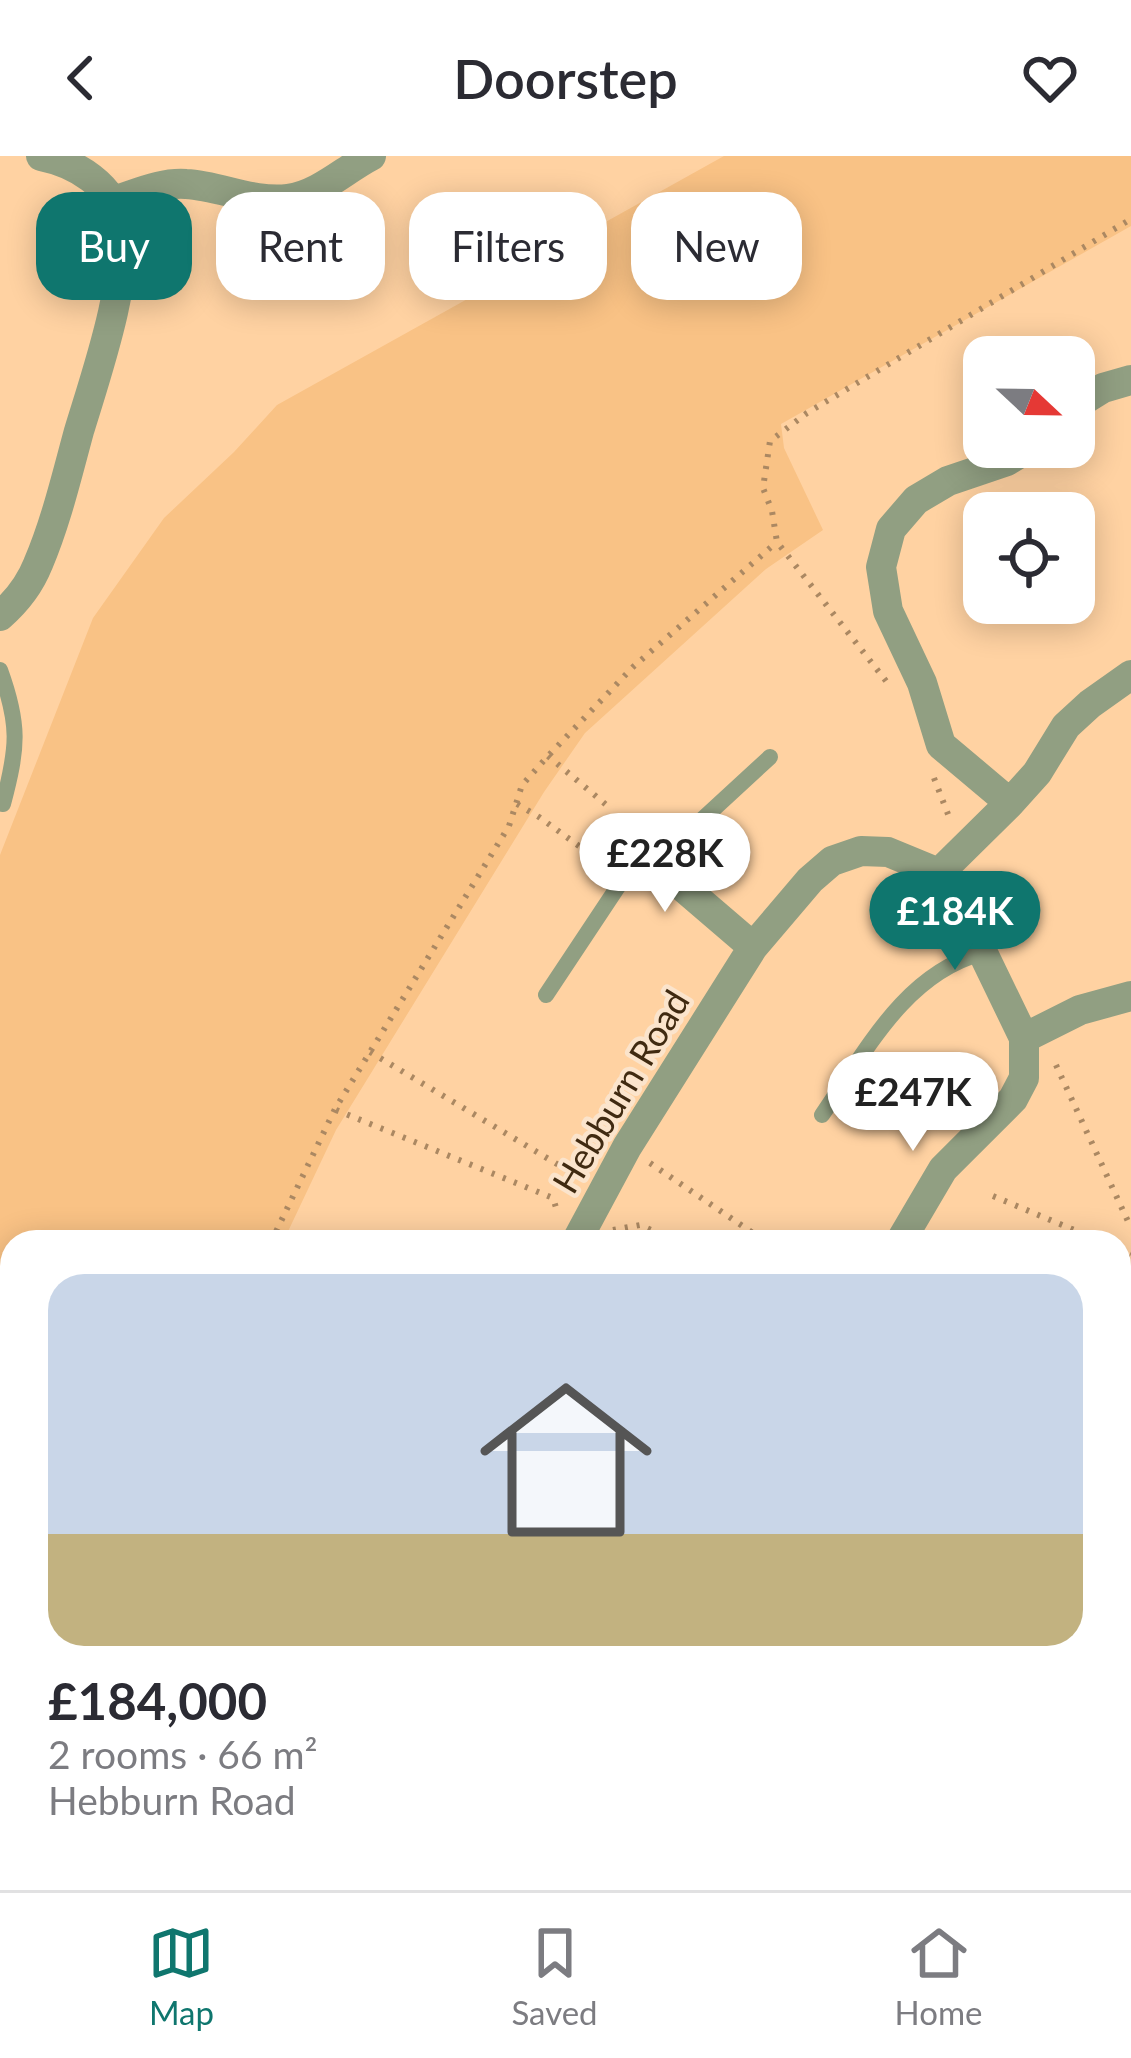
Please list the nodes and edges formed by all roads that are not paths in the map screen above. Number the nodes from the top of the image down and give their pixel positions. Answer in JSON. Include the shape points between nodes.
{"nodes":[{"id":1,"x":40,"y":156,"type":"edge"},
{"id":2,"x":371,"y":156,"type":"edge"},
{"id":3,"x":105,"y":192,"type":"edge"},
{"id":4,"x":143,"y":192,"type":"edge"},
{"id":5,"x":114,"y":300,"type":"edge"},
{"id":6,"x":1131,"y":380,"type":"edge"},
{"id":7,"x":1095,"y":393,"type":"edge"},
{"id":8,"x":986,"y":468,"type":"edge"},
{"id":9,"x":0,"y":616,"type":"edge"},
{"id":10,"x":0,"y":670,"type":"edge"},
{"id":11,"x":1131,"y":675,"type":"edge"},
{"id":12,"x":770,"y":757,"type":"dead end"},
{"id":13,"x":1010,"y":802,"type":"junction"},
{"id":14,"x":3,"y":804,"type":"dead end"},
{"id":15,"x":609,"y":838,"type":"road end"},
{"id":16,"x":655,"y":863,"type":"junction"},
{"id":17,"x":939,"y":872,"type":"junction"},
{"id":18,"x":753,"y":947,"type":"junction"},
{"id":19,"x":982,"y":953,"type":"junction"},
{"id":20,"x":546,"y":995,"type":"dead end"},
{"id":21,"x":1131,"y":996,"type":"edge"},
{"id":22,"x":1034,"y":1034,"type":"junction"},
{"id":23,"x":822,"y":1115,"type":"dead end"},
{"id":24,"x":568,"y":1230,"type":"edge"},
{"id":25,"x":907,"y":1230,"type":"edge"}],
"edges":[{"from":1,"to":3,"type":"street","via":[[89,175]]},
{"from":2,"to":4,"type":"street","via":[[290,199],[189,184]]},
{"from":5,"to":9,"type":"street","via":[[37,567]]},
{"from":6,"to":7,"type":"street"},
{"from":8,"to":13,"type":"street","via":[[916,500],[891,529],[881,566],[888,611],[941,745]]},
{"from":10,"to":14,"type":"lane","via":[[17,730]]},
{"from":11,"to":13,"type":"street","via":[[1066,726]]},
{"from":12,"to":16,"type":"lane"},
{"from":13,"to":17,"type":"street"},
{"from":15,"to":16,"type":"street"},
{"from":16,"to":18,"type":"street"},
{"from":16,"to":20,"type":"lane","via":[[627,873]]},
{"from":17,"to":18,"type":"street","name":"Hebburn Road","via":[[888,852],[832,861]]},
{"from":17,"to":19,"type":"street"},
{"from":18,"to":24,"type":"street","name":"Hebburn Road"},
{"from":19,"to":22,"type":"street"},
{"from":19,"to":23,"type":"lane","via":[[915,988]]},
{"from":21,"to":22,"type":"street"},
{"from":22,"to":25,"type":"street","via":[[1013,1099],[943,1169]]}]}
